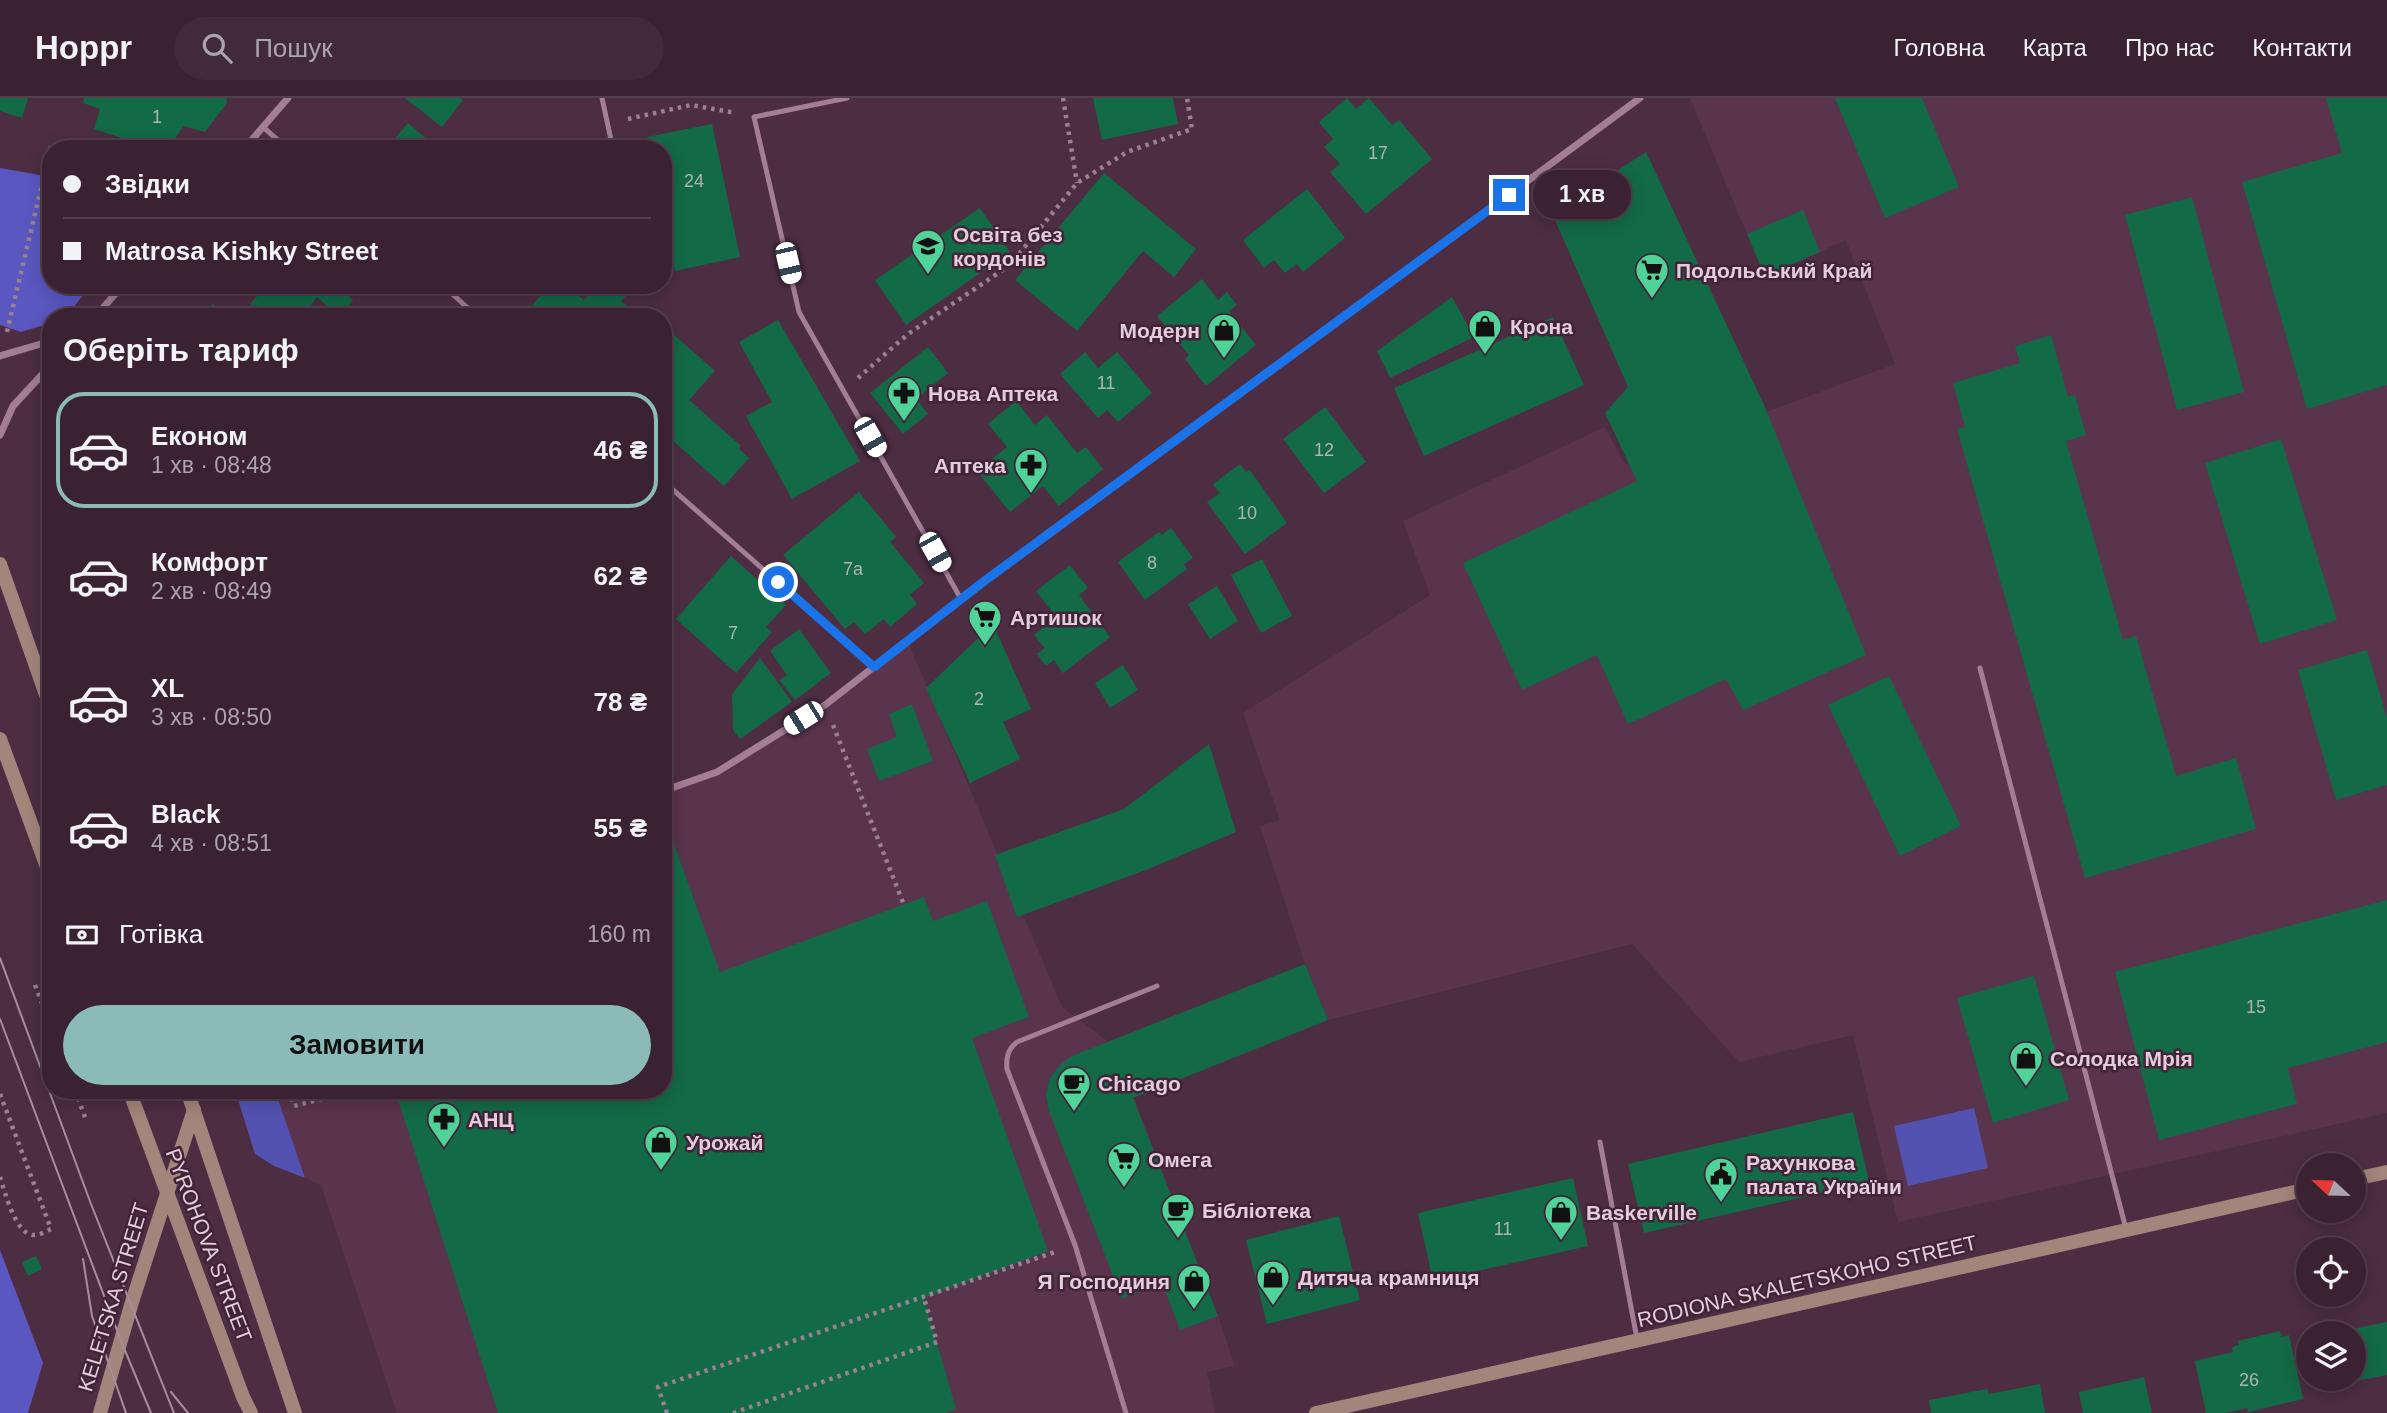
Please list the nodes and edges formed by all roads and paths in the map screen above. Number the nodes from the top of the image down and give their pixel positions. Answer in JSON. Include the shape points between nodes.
{"nodes":[{"id":1,"x":288,"y":98,"type":"edge"},
{"id":2,"x":602,"y":98,"type":"edge"},
{"id":3,"x":847,"y":98,"type":"edge"},
{"id":4,"x":1063,"y":98,"type":"edge"},
{"id":5,"x":1187,"y":98,"type":"edge"},
{"id":6,"x":1640,"y":98,"type":"edge"},
{"id":7,"x":754,"y":117,"type":"junction"},
{"id":8,"x":607,"y":123,"type":"junction"},
{"id":9,"x":263,"y":127,"type":"junction"},
{"id":10,"x":252,"y":140,"type":"edge"},
{"id":11,"x":278,"y":140,"type":"edge"},
{"id":12,"x":611,"y":140,"type":"edge"},
{"id":13,"x":1077,"y":183,"type":"junction"},
{"id":14,"x":42,"y":184,"type":"edge"},
{"id":15,"x":115,"y":294,"type":"edge"},
{"id":16,"x":452,"y":294,"type":"edge"},
{"id":17,"x":104,"y":308,"type":"edge"},
{"id":18,"x":468,"y":308,"type":"edge"},
{"id":19,"x":0,"y":338,"type":"edge"},
{"id":20,"x":42,"y":344,"type":"edge"},
{"id":21,"x":0,"y":356,"type":"edge"},
{"id":22,"x":42,"y":375,"type":"edge"},
{"id":23,"x":844,"y":390,"type":"junction"},
{"id":24,"x":0,"y":435,"type":"edge"},
{"id":25,"x":672,"y":489,"type":"edge"},
{"id":26,"x":0,"y":564,"type":"edge"},
{"id":27,"x":961,"y":599,"type":"junction"},
{"id":28,"x":874,"y":667,"type":"junction"},
{"id":29,"x":1980,"y":668,"type":"dead end"},
{"id":30,"x":42,"y":683,"type":"edge"},
{"id":31,"x":825,"y":705,"type":"junction"},
{"id":32,"x":0,"y":739,"type":"edge"},
{"id":33,"x":672,"y":787,"type":"edge"},
{"id":34,"x":42,"y":853,"type":"edge"},
{"id":35,"x":904,"y":905,"type":"dead end"},
{"id":36,"x":35,"y":985,"type":"dead end"},
{"id":37,"x":1157,"y":986,"type":"dead end"},
{"id":38,"x":42,"y":1003,"type":"edge"},
{"id":39,"x":0,"y":1094,"type":"edge"},
{"id":40,"x":78,"y":1099,"type":"edge"},
{"id":41,"x":132,"y":1099,"type":"edge"},
{"id":42,"x":190,"y":1099,"type":"edge"},
{"id":43,"x":292,"y":1099,"type":"edge"},
{"id":44,"x":321,"y":1099,"type":"edge"},
{"id":45,"x":194,"y":1110,"type":"junction"},
{"id":46,"x":86,"y":1120,"type":"dead end"},
{"id":47,"x":1600,"y":1142,"type":"dead end"},
{"id":48,"x":2387,"y":1172,"type":"edge"},
{"id":49,"x":2366,"y":1176,"type":"edge"},
{"id":50,"x":0,"y":1177,"type":"edge"},
{"id":51,"x":2296,"y":1192,"type":"edge"},
{"id":52,"x":167,"y":1194,"type":"junction"},
{"id":53,"x":2126,"y":1228,"type":"junction"},
{"id":54,"x":1075,"y":1245,"type":"junction"},
{"id":55,"x":924,"y":1298,"type":"junction"},
{"id":56,"x":1637,"y":1342,"type":"junction"},
{"id":57,"x":100,"y":1413,"type":"edge"},
{"id":58,"x":251,"y":1413,"type":"edge"},
{"id":59,"x":295,"y":1413,"type":"edge"},
{"id":60,"x":667,"y":1413,"type":"edge"},
{"id":61,"x":733,"y":1413,"type":"edge"},
{"id":62,"x":1126,"y":1413,"type":"edge"},
{"id":63,"x":1316,"y":1413,"type":"edge"}],
"edges":[{"from":1,"to":9,"type":"street"},
{"from":2,"to":8,"type":"lane"},
{"from":3,"to":7,"type":"lane"},
{"from":4,"to":13,"type":"path"},
{"from":5,"to":13,"type":"path","via":[[1192,129],[1127,152]]},
{"from":6,"to":27,"type":"street"},
{"from":7,"to":8,"type":"path","via":[[691,105]]},
{"from":7,"to":23,"type":"lane","via":[[799,312]]},
{"from":8,"to":12,"type":"lane"},
{"from":9,"to":10,"type":"street"},
{"from":9,"to":11,"type":"lane"},
{"from":13,"to":23,"type":"path","via":[[1010,265],[908,334]]},
{"from":14,"to":19,"type":"path","via":[[7,334]]},
{"from":15,"to":17,"type":"street"},
{"from":16,"to":18,"type":"lane"},
{"from":20,"to":21,"type":"street"},
{"from":22,"to":24,"type":"street","via":[[13,406]]},
{"from":23,"to":27,"type":"lane"},
{"from":25,"to":28,"type":"lane"},
{"from":26,"to":30,"type":"main road"},
{"from":27,"to":28,"type":"street"},
{"from":28,"to":31,"type":"street"},
{"from":29,"to":53,"type":"lane"},
{"from":31,"to":33,"type":"street","via":[[717,772]]},
{"from":31,"to":35,"type":"path"},
{"from":32,"to":34,"type":"main road"},
{"from":36,"to":38,"type":"path"},
{"from":37,"to":54,"type":"lane","via":[[1017,1042],[1008,1053],[1007,1069]]},
{"from":39,"to":50,"type":"path","via":[[51,1229],[28,1235],[18,1226]]},
{"from":40,"to":46,"type":"path"},
{"from":41,"to":52,"type":"main road","name":"PYROHOVA STREET"},
{"from":42,"to":45,"type":"main road","name":"PYROHOVA STREET"},
{"from":43,"to":44,"type":"path","via":[[294,1106]]},
{"from":45,"to":52,"type":"main road","name":"KELETSKA STREET"},
{"from":45,"to":59,"type":"main road","name":"PYROHOVA STREET"},
{"from":47,"to":56,"type":"lane"},
{"from":48,"to":49,"type":"main road"},
{"from":51,"to":53,"type":"main road","name":"RODIONA SKALETSKOHO STREET"},
{"from":52,"to":57,"type":"main road","name":"KELETSKA STREET"},
{"from":52,"to":58,"type":"main road","name":"PYROHOVA STREET"},
{"from":53,"to":56,"type":"main road","name":"RODIONA SKALETSKOHO STREET"},
{"from":54,"to":55,"type":"path"},
{"from":54,"to":62,"type":"lane"},
{"from":55,"to":60,"type":"path","via":[[658,1387]]},
{"from":55,"to":61,"type":"path","via":[[937,1342]]},
{"from":56,"to":63,"type":"main road","name":"RODIONA SKALETSKOHO STREET"}]}
